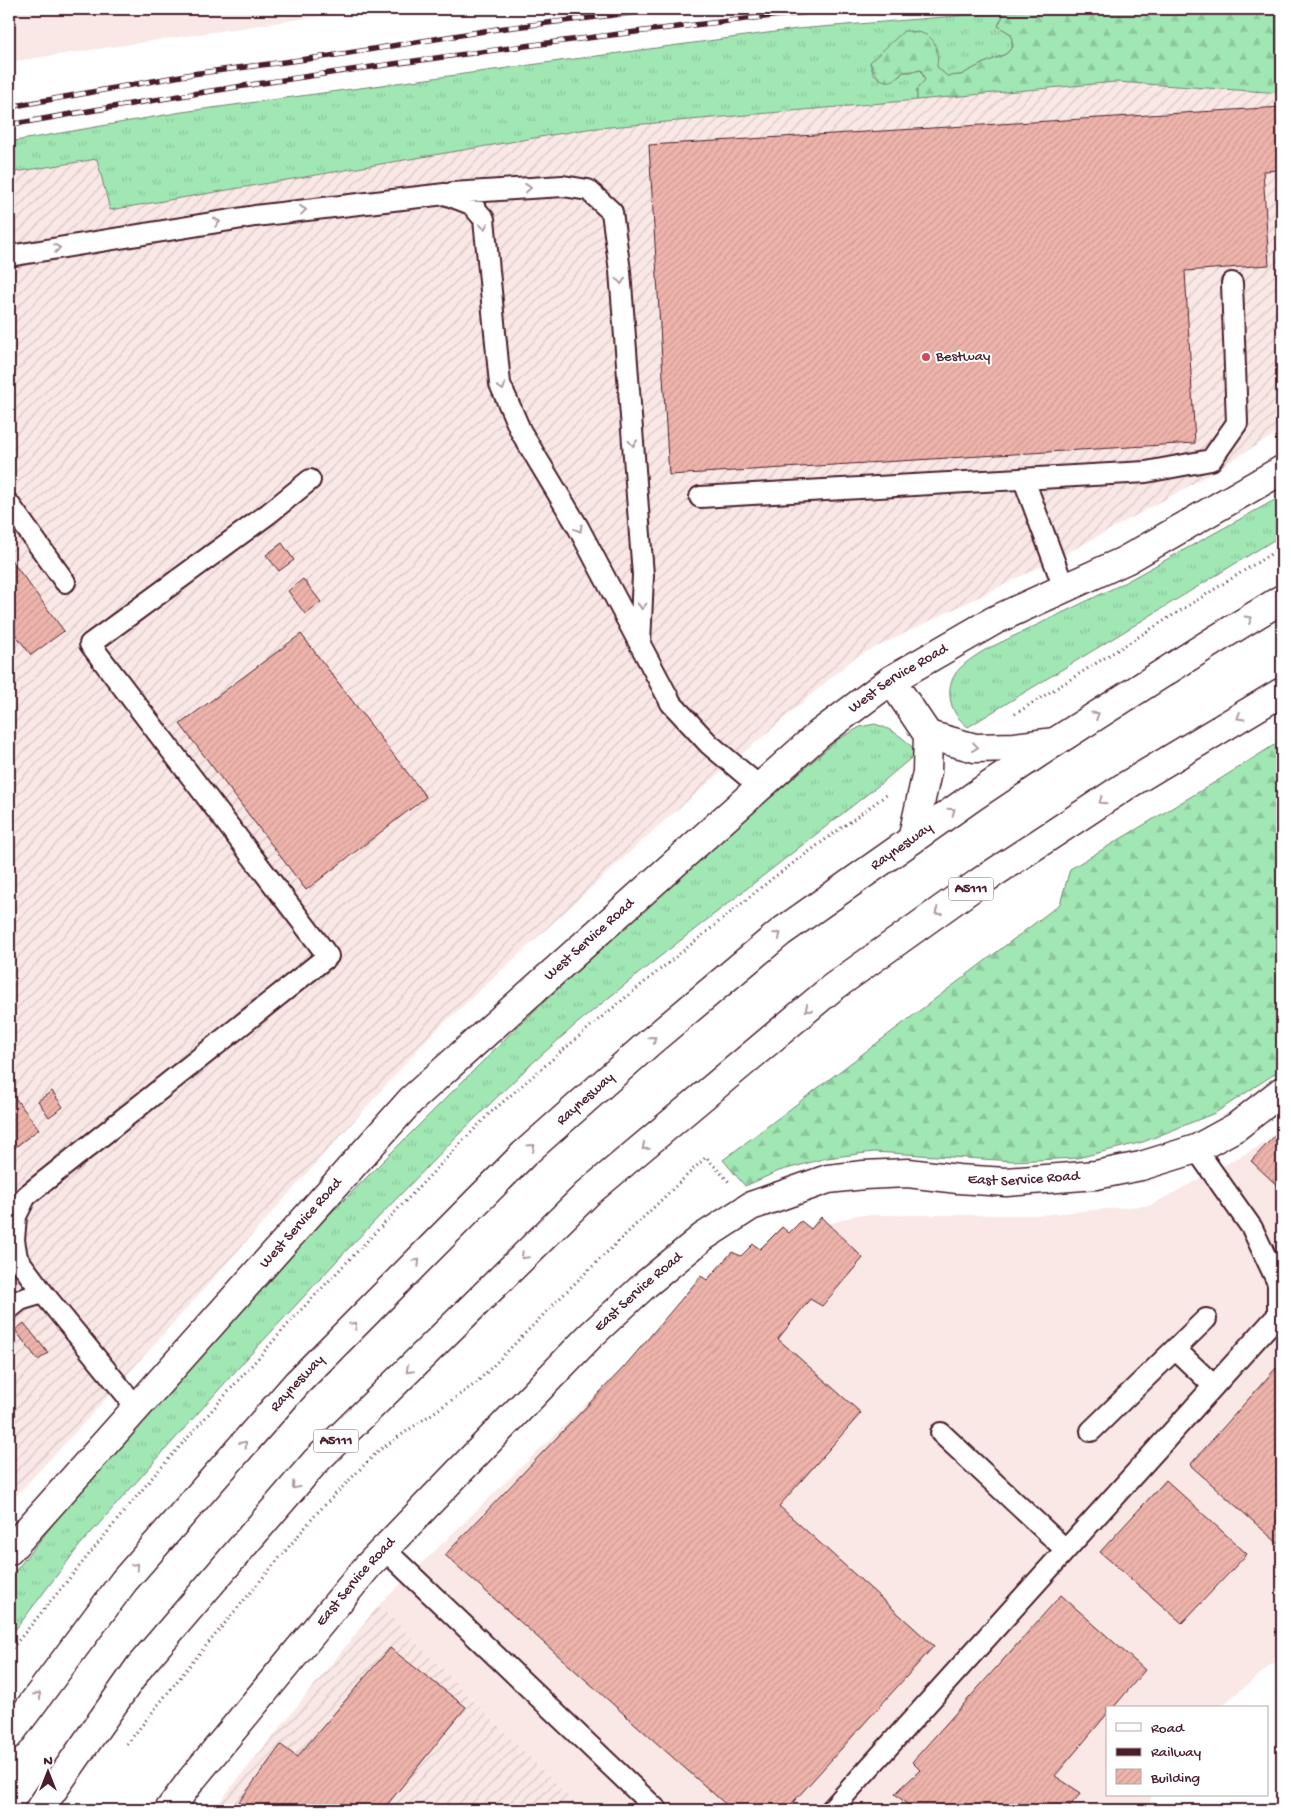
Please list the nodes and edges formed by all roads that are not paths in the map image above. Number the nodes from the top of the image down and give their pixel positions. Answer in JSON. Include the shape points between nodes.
{"nodes":[{"id":1,"x":445,"y":194,"type":"junction"},
{"id":2,"x":9,"y":256,"type":"edge"},
{"id":3,"x":1232,"y":282,"type":"dead end"},
{"id":4,"x":1282,"y":470,"type":"edge"},
{"id":5,"x":310,"y":480,"type":"dead end"},
{"id":6,"x":1024,"y":480,"type":"junction"},
{"id":7,"x":700,"y":497,"type":"dead end"},
{"id":8,"x":9,"y":504,"type":"edge"},
{"id":9,"x":65,"y":582,"type":"dead end"},
{"id":10,"x":1064,"y":588,"type":"junction"},
{"id":11,"x":1282,"y":599,"type":"edge"},
{"id":12,"x":640,"y":645,"type":"junction"},
{"id":13,"x":891,"y":680,"type":"junction"},
{"id":14,"x":1282,"y":692,"type":"edge"},
{"id":15,"x":928,"y":735,"type":"junction"},
{"id":16,"x":1055,"y":742,"type":"junction"},
{"id":17,"x":760,"y":787,"type":"junction"},
{"id":18,"x":912,"y":840,"type":"junction"},
{"id":19,"x":1282,"y":1092,"type":"edge"},
{"id":20,"x":1196,"y":1149,"type":"junction"},
{"id":21,"x":1280,"y":1281,"type":"edge"},
{"id":22,"x":43,"y":1293,"type":"junction"},
{"id":23,"x":9,"y":1308,"type":"edge"},
{"id":24,"x":1206,"y":1319,"type":"dead end"},
{"id":25,"x":1175,"y":1349,"type":"junction"},
{"id":26,"x":1214,"y":1386,"type":"junction"},
{"id":27,"x":137,"y":1408,"type":"junction"},
{"id":28,"x":1090,"y":1431,"type":"dead end"},
{"id":29,"x":941,"y":1433,"type":"dead end"},
{"id":30,"x":384,"y":1549,"type":"junction"},
{"id":31,"x":1066,"y":1550,"type":"junction"},
{"id":32,"x":9,"y":1551,"type":"edge"},
{"id":33,"x":9,"y":1735,"type":"edge"},
{"id":34,"x":39,"y":1810,"type":"edge"},
{"id":35,"x":169,"y":1810,"type":"edge"},
{"id":36,"x":658,"y":1810,"type":"edge"},
{"id":37,"x":831,"y":1810,"type":"edge"}],
"edges":[{"from":2,"to":1,"type":"lane","one_way":true,"via":[[255,216]]},
{"from":1,"to":12,"type":"lane","one_way":true,"via":[[472,204],[484,219],[500,384],[521,432],[578,527]]},
{"from":1,"to":12,"type":"lane","one_way":true,"via":[[563,186],[588,190],[612,212],[620,271],[643,574]]},
{"from":3,"to":6,"type":"lane","via":[[1237,423],[1210,460],[1146,472]]},
{"from":4,"to":10,"type":"main road","name":"West Service Road","via":[[1126,560]]},
{"from":5,"to":22,"type":"lane","via":[[90,644],[328,956],[26,1196],[16,1216],[14,1240],[17,1258]]},
{"from":6,"to":7,"type":"lane"},
{"from":6,"to":10,"type":"lane"},
{"from":8,"to":9,"type":"lane"},
{"from":10,"to":13,"type":"main road","name":"West Service Road","via":[[995,620]]},
{"from":16,"to":11,"type":"main road","name":"Raynesway","one_way":true},
{"from":12,"to":17,"type":"lane","via":[[671,703],[709,744]]},
{"from":13,"to":15,"type":"main road"},
{"from":13,"to":17,"type":"main road","name":"West Service Road","via":[[819,734]]},
{"from":14,"to":34,"type":"main road","number":"A5111","one_way":true,"via":[[1124,787],[980,882],[832,988],[588,1193],[315,1462],[140,1666]]},
{"from":15,"to":16,"type":"main road","one_way":true,"via":[[975,748]]},
{"from":15,"to":18,"type":"main road","via":[[927,772]]},
{"from":18,"to":16,"type":"main road","name":"Raynesway","one_way":true},
{"from":17,"to":27,"type":"main road","name":"West Service Road","via":[[411,1100]]},
{"from":33,"to":18,"type":"main road","name":"Raynesway","one_way":true,"via":[[124,1581],[297,1383],[524,1154],[781,932]]},
{"from":19,"to":20,"type":"main road","name":"East Service Road","via":[[1236,1127]]},
{"from":20,"to":21,"type":"lane","via":[[1252,1228]]},
{"from":20,"to":30,"type":"main road","name":"East Service Road","via":[[1096,1176],[1006,1182],[908,1173],[828,1179],[751,1206],[703,1236],[590,1336]]},
{"from":21,"to":26,"type":"lane","via":[[1278,1315]]},
{"from":22,"to":23,"type":"lane","via":[[20,1300]]},
{"from":22,"to":27,"type":"lane"},
{"from":24,"to":25,"type":"lane"},
{"from":25,"to":26,"type":"lane"},
{"from":25,"to":28,"type":"lane"},
{"from":26,"to":31,"type":"lane"},
{"from":27,"to":32,"type":"main road","name":"West Service Road"},
{"from":29,"to":31,"type":"lane"},
{"from":30,"to":35,"type":"main road","name":"East Service Road","via":[[210,1756]]},
{"from":30,"to":36,"type":"lane"},
{"from":31,"to":37,"type":"lane"}]}
